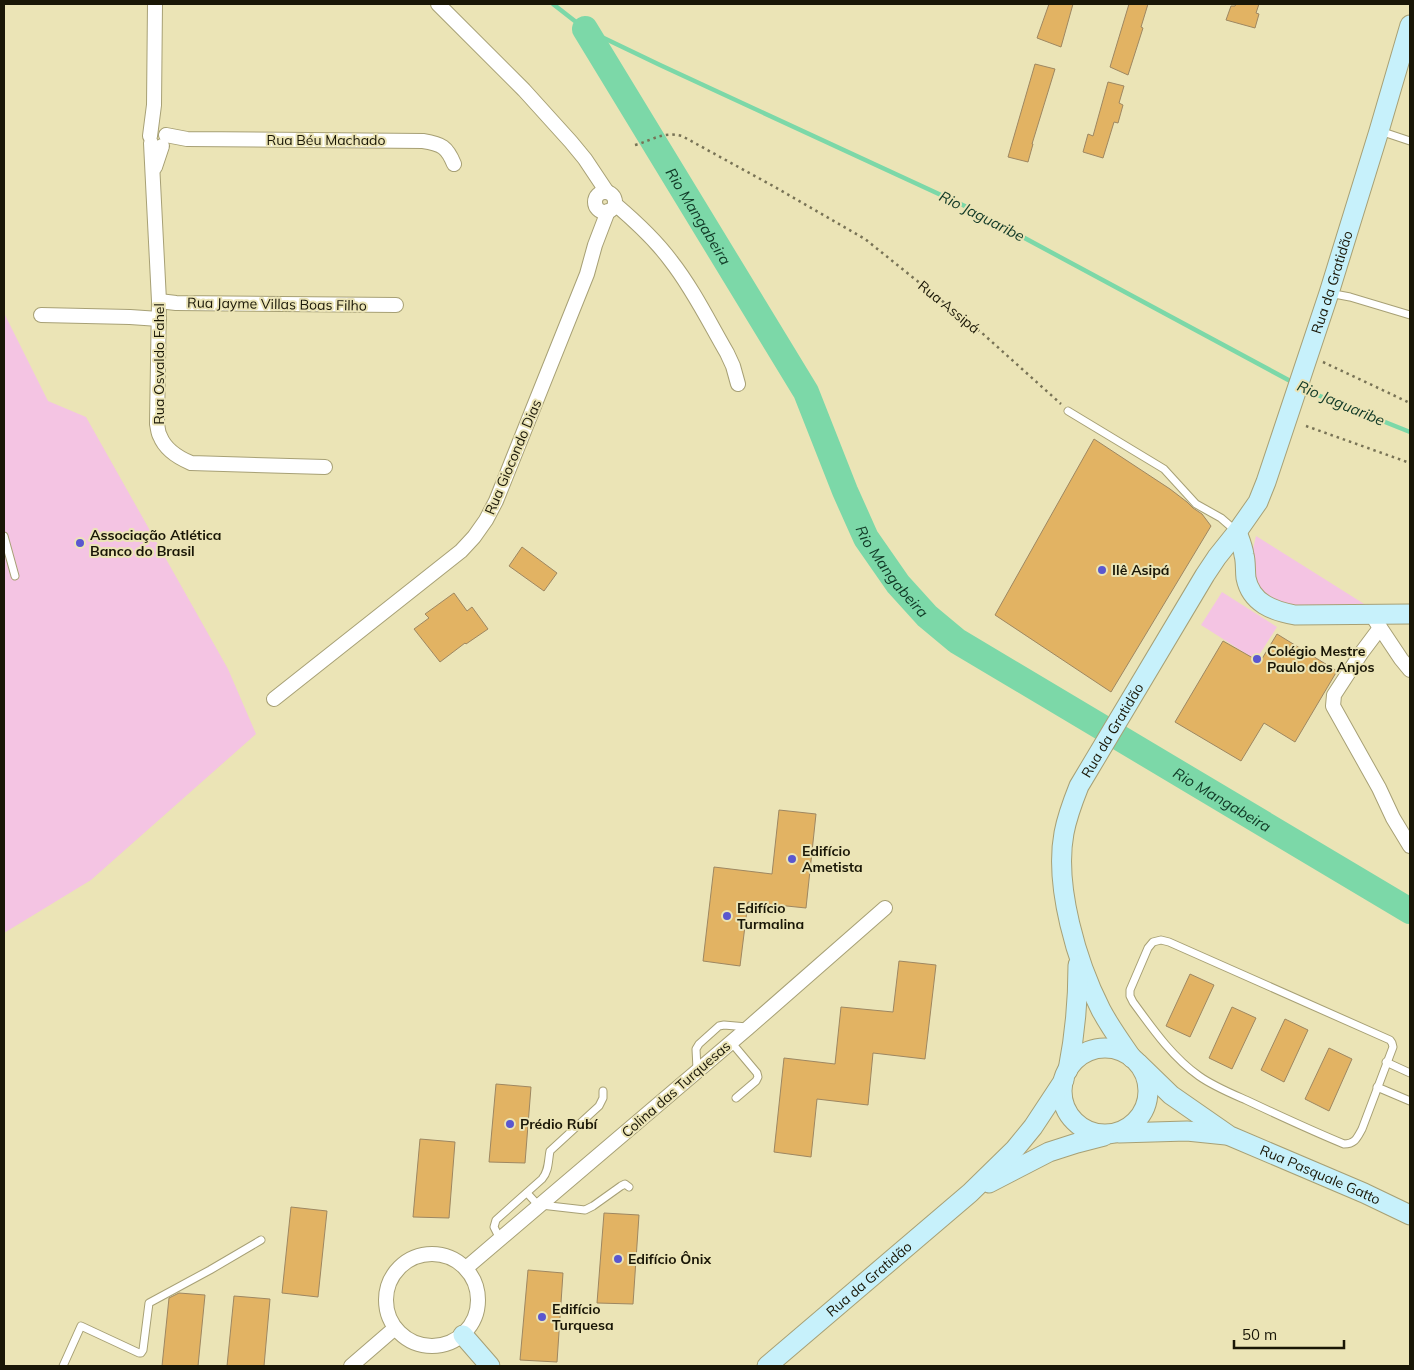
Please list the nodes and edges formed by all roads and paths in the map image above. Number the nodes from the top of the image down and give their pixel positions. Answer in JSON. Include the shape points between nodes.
{"nodes":[{"id":1,"x":155,"y":4,"type":"edge"},
{"id":2,"x":438,"y":4,"type":"edge"},
{"id":3,"x":1410,"y":25,"type":"edge"},
{"id":4,"x":1379,"y":131,"type":"junction"},
{"id":5,"x":159,"y":139,"type":"junction"},
{"id":6,"x":1410,"y":141,"type":"edge"},
{"id":7,"x":635,"y":145,"type":"dead end"},
{"id":8,"x":454,"y":164,"type":"dead end"},
{"id":9,"x":604,"y":202,"type":"junction"},
{"id":10,"x":1329,"y":293,"type":"junction"},
{"id":11,"x":159,"y":301,"type":"junction"},
{"id":12,"x":396,"y":305,"type":"dead end"},
{"id":13,"x":41,"y":315,"type":"dead end"},
{"id":14,"x":1410,"y":315,"type":"edge"},
{"id":15,"x":158,"y":319,"type":"junction"},
{"id":16,"x":1306,"y":357,"type":"junction"},
{"id":17,"x":738,"y":384,"type":"dead end"},
{"id":18,"x":1410,"y":403,"type":"edge"},
{"id":19,"x":1068,"y":411,"type":"joint"},
{"id":20,"x":1306,"y":426,"type":"dead end"},
{"id":21,"x":1410,"y":462,"type":"edge"},
{"id":22,"x":325,"y":467,"type":"dead end"},
{"id":23,"x":1258,"y":502,"type":"junction"},
{"id":24,"x":1237,"y":532,"type":"junction"},
{"id":25,"x":4,"y":536,"type":"edge"},
{"id":26,"x":1245,"y":556,"type":"junction"},
{"id":27,"x":15,"y":576,"type":"dead end"},
{"id":28,"x":1410,"y":614,"type":"edge"},
{"id":29,"x":1376,"y":622,"type":"junction"},
{"id":30,"x":1410,"y":670,"type":"edge"},
{"id":31,"x":274,"y":699,"type":"dead end"},
{"id":32,"x":1410,"y":846,"type":"edge"},
{"id":33,"x":885,"y":908,"type":"dead end"},
{"id":34,"x":1077,"y":952,"type":"junction"},
{"id":35,"x":748,"y":1028,"type":"junction"},
{"id":36,"x":731,"y":1042,"type":"junction"},
{"id":37,"x":1135,"y":1061,"type":"junction"},
{"id":38,"x":1386,"y":1062,"type":"junction"},
{"id":39,"x":698,"y":1070,"type":"junction"},
{"id":40,"x":1410,"y":1073,"type":"edge"},
{"id":41,"x":1066,"y":1075,"type":"junction"},
{"id":42,"x":1377,"y":1087,"type":"junction"},
{"id":43,"x":603,"y":1091,"type":"dead end"},
{"id":44,"x":736,"y":1098,"type":"dead end"},
{"id":45,"x":1410,"y":1100,"type":"edge"},
{"id":46,"x":1112,"y":1134,"type":"junction"},
{"id":47,"x":1230,"y":1136,"type":"junction"},
{"id":48,"x":629,"y":1187,"type":"dead end"},
{"id":49,"x":527,"y":1193,"type":"junction"},
{"id":50,"x":970,"y":1193,"type":"junction"},
{"id":51,"x":540,"y":1205,"type":"junction"},
{"id":52,"x":1410,"y":1215,"type":"edge"},
{"id":53,"x":500,"y":1239,"type":"junction"},
{"id":54,"x":260,"y":1240,"type":"dead end"},
{"id":55,"x":466,"y":1268,"type":"junction"},
{"id":56,"x":395,"y":1328,"type":"junction"},
{"id":57,"x":463,"y":1335,"type":"junction"},
{"id":58,"x":66,"y":1365,"type":"edge"},
{"id":59,"x":351,"y":1366,"type":"edge"},
{"id":60,"x":490,"y":1366,"type":"edge"},
{"id":61,"x":767,"y":1366,"type":"edge"}],
"edges":[{"from":1,"to":5,"type":"street","name":"Rua Osvaldo Fahel","via":[[154,105]]},
{"from":2,"to":9,"type":"street","name":"Rua Giocondo Dias","via":[[571,142],[591,169]]},
{"from":3,"to":4,"type":"street","name":"Rua da Gratidão"},
{"from":4,"to":6,"type":"lane"},
{"from":4,"to":10,"type":"street","name":"Rua da Gratidão"},
{"from":5,"to":8,"type":"street","name":"Rua Béu Machado","via":[[423,141],[442,146]]},
{"from":5,"to":11,"type":"street","name":"Rua Osvaldo Fahel","via":[[153,175]]},
{"from":7,"to":19,"type":"path","name":"Rua Assipá","via":[[662,135],[673,133],[682,136],[865,239],[982,333]]},
{"from":9,"to":17,"type":"street","via":[[641,226],[671,260],[727,353]]},
{"from":9,"to":31,"type":"street","name":"Rua Giocondo Dias","via":[[587,274],[506,480],[486,520],[461,551]]},
{"from":10,"to":14,"type":"lane"},
{"from":10,"to":16,"type":"street","name":"Rua da Gratidão"},
{"from":11,"to":12,"type":"street","name":"Rua Jayme Villas Boas Filho"},
{"from":11,"to":15,"type":"street","name":"Rua Osvaldo Fahel"},
{"from":13,"to":15,"type":"street"},
{"from":15,"to":22,"type":"street","name":"Rua Osvaldo Fahel","via":[[157,424],[168,449],[191,463]]},
{"from":16,"to":18,"type":"path"},
{"from":16,"to":23,"type":"street","name":"Rua da Gratidão"},
{"from":19,"to":24,"type":"lane","via":[[1164,469],[1196,504],[1221,518]]},
{"from":20,"to":21,"type":"path"},
{"from":23,"to":24,"type":"street","name":"Rua da Gratidão"},
{"from":23,"to":26,"type":"street"},
{"from":24,"to":26,"type":"street"},
{"from":24,"to":34,"type":"street","name":"Rua da Gratidão","via":[[1205,575],[1096,756],[1070,808],[1064,834],[1063,883]]},
{"from":25,"to":27,"type":"lane"},
{"from":26,"to":29,"type":"street","via":[[1246,579],[1252,594],[1270,608],[1279,612]]},
{"from":28,"to":29,"type":"street"},
{"from":29,"to":30,"type":"street"},
{"from":29,"to":32,"type":"street","via":[[1362,652],[1334,695],[1333,706]]},
{"from":33,"to":35,"type":"street","name":"Colina das Turquesas"},
{"from":34,"to":37,"type":"street","name":"Rua da Gratidão","via":[[1100,1009]]},
{"from":34,"to":41,"type":"street","name":"Rua da Gratidão","via":[[1077,1014]]},
{"from":35,"to":36,"type":"street","name":"Colina das Turquesas"},
{"from":35,"to":39,"type":"lane","via":[[719,1026],[696,1049]]},
{"from":36,"to":39,"type":"street","name":"Colina das Turquesas"},
{"from":36,"to":44,"type":"lane","via":[[758,1077]]},
{"from":37,"to":41,"type":"street","via":[[1122,1052],[1097,1049],[1075,1061]]},
{"from":37,"to":46,"type":"street","via":[[1145,1076],[1148,1090],[1146,1105],[1134,1123]]},
{"from":37,"to":47,"type":"street","name":"Rua Pasquale Gatto","via":[[1170,1095]]},
{"from":38,"to":40,"type":"lane"},
{"from":38,"to":42,"type":"lane"},
{"from":38,"to":42,"type":"lane","via":[[1393,1047],[1390,1040],[1382,1035],[1169,942],[1153,942],[1148,948],[1130,990],[1133,1002],[1163,1041],[1198,1076],[1344,1144],[1355,1142]]},
{"from":39,"to":51,"type":"street","name":"Colina das Turquesas"},
{"from":41,"to":46,"type":"street","via":[[1062,1091],[1068,1114],[1091,1132]]},
{"from":41,"to":50,"type":"street","name":"Rua da Gratidão","via":[[1033,1127]]},
{"from":42,"to":45,"type":"lane"},
{"from":43,"to":49,"type":"lane","via":[[600,1106],[550,1151],[546,1175]]},
{"from":46,"to":47,"type":"street","name":"Rua Pasquale Gatto","via":[[1187,1131]]},
{"from":46,"to":50,"type":"street","name":"Rua da Gratidão","via":[[1049,1152]]},
{"from":47,"to":52,"type":"street","name":"Rua Pasquale Gatto"},
{"from":48,"to":51,"type":"lane","via":[[621,1186],[584,1210]]},
{"from":49,"to":51,"type":"lane"},
{"from":49,"to":53,"type":"lane","via":[[496,1220],[494,1227]]},
{"from":50,"to":61,"type":"street","name":"Rua da Gratidão"},
{"from":51,"to":53,"type":"street","name":"Colina das Turquesas"},
{"from":53,"to":55,"type":"street","name":"Colina das Turquesas"},
{"from":54,"to":58,"type":"lane","via":[[149,1302],[141,1353],[81,1326]]},
{"from":55,"to":56,"type":"street","via":[[446,1256],[424,1254],[397,1270],[389,1283],[386,1298],[388,1314]]},
{"from":55,"to":57,"type":"street","via":[[478,1290],[479,1302],[474,1320]]},
{"from":56,"to":57,"type":"street","via":[[406,1339],[435,1347]]},
{"from":56,"to":59,"type":"street"},
{"from":57,"to":60,"type":"street"}]}
